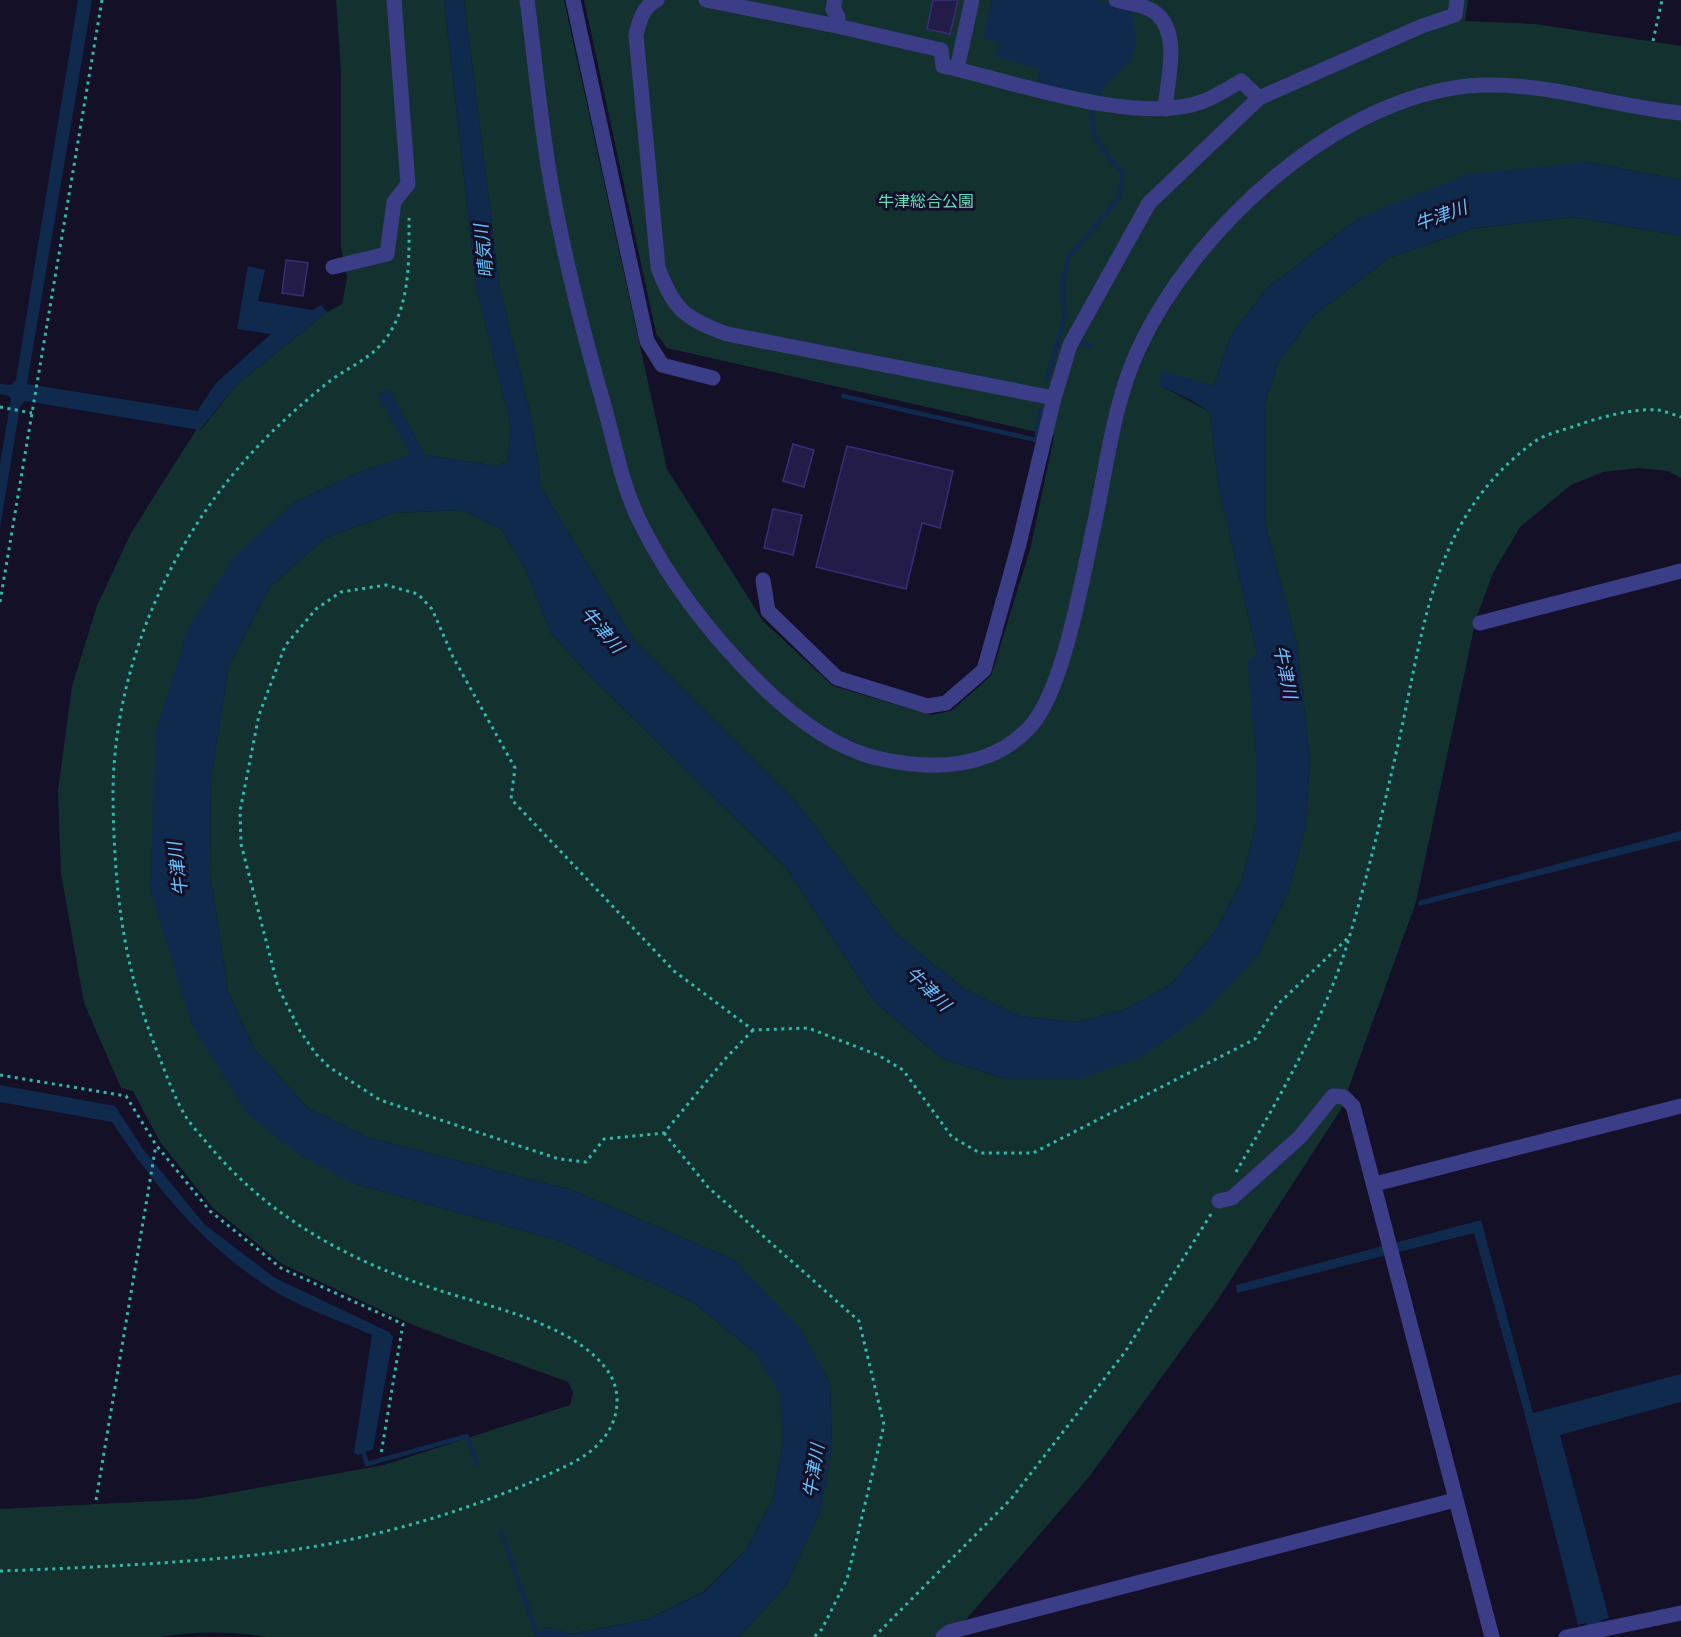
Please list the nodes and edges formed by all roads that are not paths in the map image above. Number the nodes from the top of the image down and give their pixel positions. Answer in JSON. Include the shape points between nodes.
{"nodes":[{"id":1,"x":394,"y":0,"type":"edge"},
{"id":2,"x":527,"y":0,"type":"edge"},
{"id":3,"x":573,"y":0,"type":"edge"},
{"id":4,"x":657,"y":0,"type":"edge"},
{"id":5,"x":706,"y":0,"type":"edge"},
{"id":6,"x":972,"y":0,"type":"edge"},
{"id":7,"x":1116,"y":0,"type":"edge"},
{"id":8,"x":1457,"y":0,"type":"edge"},
{"id":9,"x":834,"y":5,"type":"edge"},
{"id":10,"x":837,"y":26,"type":"junction"},
{"id":11,"x":957,"y":69,"type":"junction"},
{"id":12,"x":1259,"y":98,"type":"junction"},
{"id":13,"x":1165,"y":109,"type":"junction"},
{"id":14,"x":1681,"y":113,"type":"edge"},
{"id":15,"x":333,"y":267,"type":"dead end"},
{"id":16,"x":713,"y":378,"type":"dead end"},
{"id":17,"x":1054,"y":398,"type":"junction"},
{"id":18,"x":1681,"y":571,"type":"edge"},
{"id":19,"x":763,"y":580,"type":"dead end"},
{"id":20,"x":1480,"y":623,"type":"dead end"},
{"id":21,"x":1681,"y":1106,"type":"edge"},
{"id":22,"x":1375,"y":1184,"type":"junction"},
{"id":23,"x":1220,"y":1201,"type":"road end"},
{"id":24,"x":1455,"y":1500,"type":"junction"},
{"id":25,"x":1681,"y":1613,"type":"edge"},
{"id":26,"x":943,"y":1637,"type":"edge"},
{"id":27,"x":1492,"y":1637,"type":"edge"},
{"id":28,"x":1566,"y":1637,"type":"edge"}],
"edges":[{"from":1,"to":15,"type":"street","via":[[408,184],[394,202],[387,254]]},
{"from":2,"to":14,"type":"street","via":[[550,176],[574,298],[615,458],[639,521],[676,583],[728,651],[781,705],[807,727],[872,758],[924,767],[972,762],[1005,748],[1030,727],[1051,694],[1068,637],[1121,402],[1138,350],[1174,286],[1260,187],[1324,141],[1388,109],[1439,91],[1484,85],[1545,90]]},
{"from":3,"to":16,"type":"street","via":[[647,342],[662,365]]},
{"from":4,"to":17,"type":"street","via":[[641,17],[636,35],[658,267],[667,293],[693,321],[727,334]]},
{"from":5,"to":10,"type":"street"},
{"from":6,"to":11,"type":"street"},
{"from":7,"to":13,"type":"street","via":[[1157,14],[1167,28],[1171,44]]},
{"from":8,"to":12,"type":"street","via":[[1455,15]]},
{"from":9,"to":10,"type":"street"},
{"from":10,"to":11,"type":"street","via":[[941,50],[943,66]]},
{"from":11,"to":13,"type":"street","via":[[1126,109]]},
{"from":12,"to":13,"type":"street","via":[[1241,81],[1203,101]]},
{"from":12,"to":17,"type":"street","via":[[1149,203],[1070,345]]},
{"from":17,"to":19,"type":"street","via":[[984,670],[946,703],[927,706],[837,678],[768,611]]},
{"from":18,"to":20,"type":"street"},
{"from":21,"to":22,"type":"street"},
{"from":22,"to":23,"type":"street","via":[[1353,1106],[1344,1097],[1333,1096],[1300,1137],[1232,1198]]},
{"from":22,"to":24,"type":"street"},
{"from":24,"to":26,"type":"street","via":[[949,1632]]},
{"from":24,"to":27,"type":"street"},
{"from":25,"to":28,"type":"street"}]}
